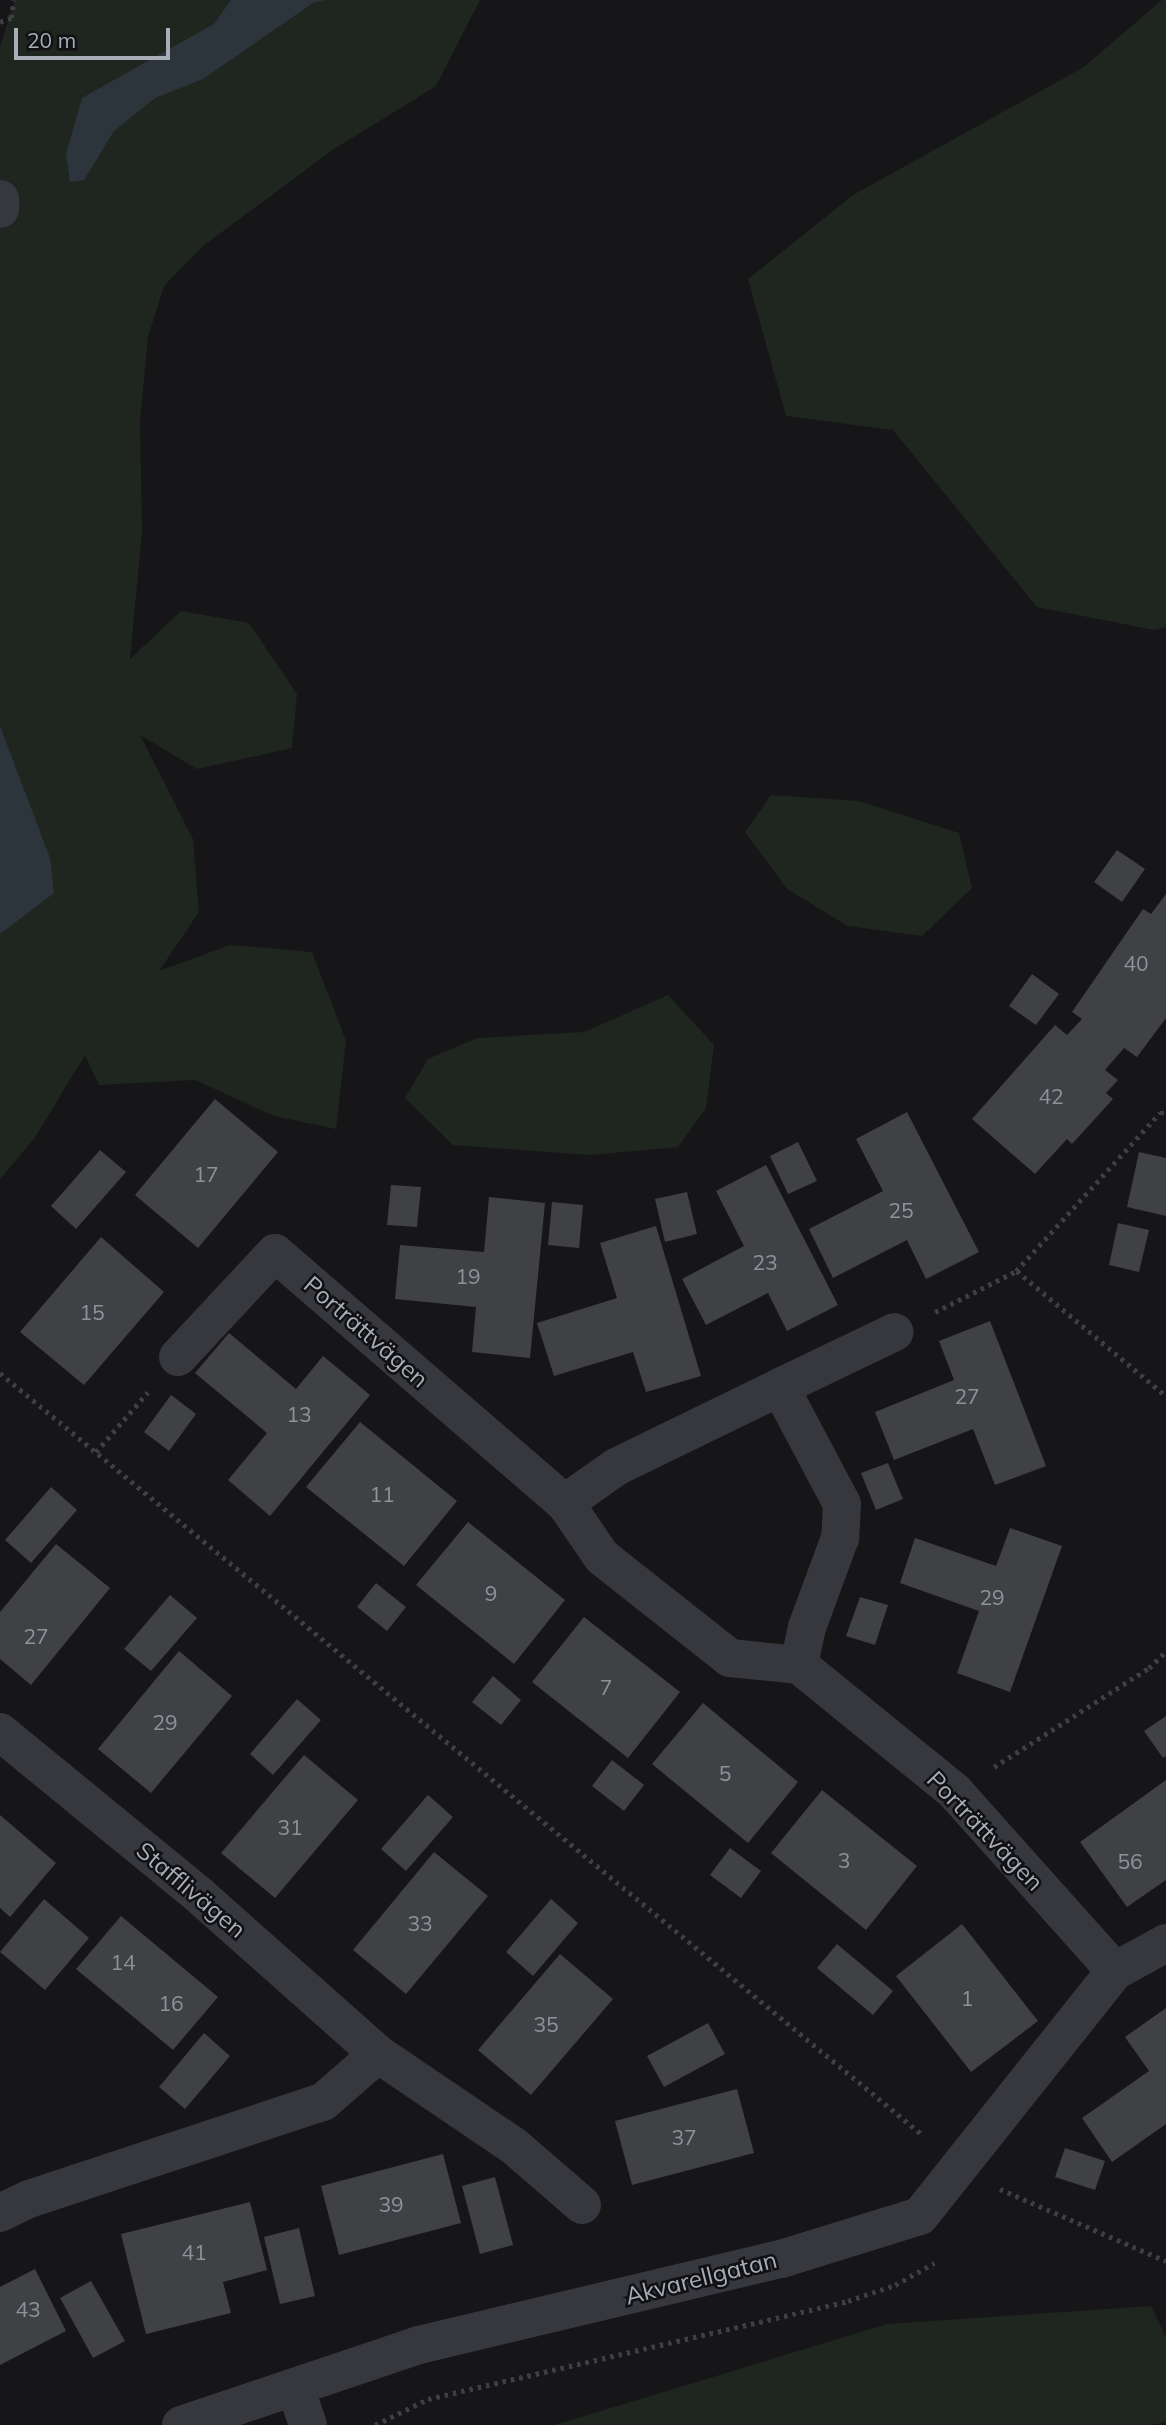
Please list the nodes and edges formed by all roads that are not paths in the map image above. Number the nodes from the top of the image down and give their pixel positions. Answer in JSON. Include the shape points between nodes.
{"nodes":[{"id":1,"x":0,"y":199,"type":"edge"},
{"id":2,"x":0,"y":209,"type":"edge"},
{"id":3,"x":895,"y":1332,"type":"road end"},
{"id":4,"x":178,"y":1357,"type":"road end"},
{"id":5,"x":780,"y":1387,"type":"junction"},
{"id":6,"x":565,"y":1503,"type":"junction"},
{"id":7,"x":799,"y":1665,"type":"junction"},
{"id":8,"x":0,"y":1731,"type":"edge"},
{"id":9,"x":1166,"y":1943,"type":"edge"},
{"id":10,"x":1115,"y":1970,"type":"junction"},
{"id":11,"x":378,"y":2054,"type":"junction"},
{"id":12,"x":582,"y":2205,"type":"dead end"},
{"id":13,"x":0,"y":2213,"type":"edge"},
{"id":14,"x":295,"y":2387,"type":"junction"},
{"id":15,"x":181,"y":2425,"type":"edge"},
{"id":16,"x":307,"y":2425,"type":"edge"}],
"edges":[{"from":1,"to":2,"type":"street"},
{"from":3,"to":5,"type":"street"},
{"from":4,"to":6,"type":"street","name":"Porträttvägen","via":[[275,1253]]},
{"from":5,"to":6,"type":"street","via":[[616,1467]]},
{"from":5,"to":7,"type":"street","via":[[842,1504],[840,1538],[807,1627]]},
{"from":6,"to":7,"type":"street","name":"Porträttvägen","via":[[602,1557],[730,1658]]},
{"from":7,"to":10,"type":"street","name":"Porträttvägen","via":[[955,1792]]},
{"from":8,"to":11,"type":"street","name":"Stafflivägen","via":[[199,1895]]},
{"from":9,"to":10,"type":"street"},
{"from":10,"to":14,"type":"street","name":"Akvarellgatan","via":[[920,2216],[781,2259],[419,2345]]},
{"from":11,"to":12,"type":"street","name":"Stafflivägen","via":[[514,2146]]},
{"from":11,"to":13,"type":"street","via":[[323,2102],[29,2199]]},
{"from":14,"to":15,"type":"street","name":"Akvarellgatan"},
{"from":14,"to":16,"type":"street"}]}
